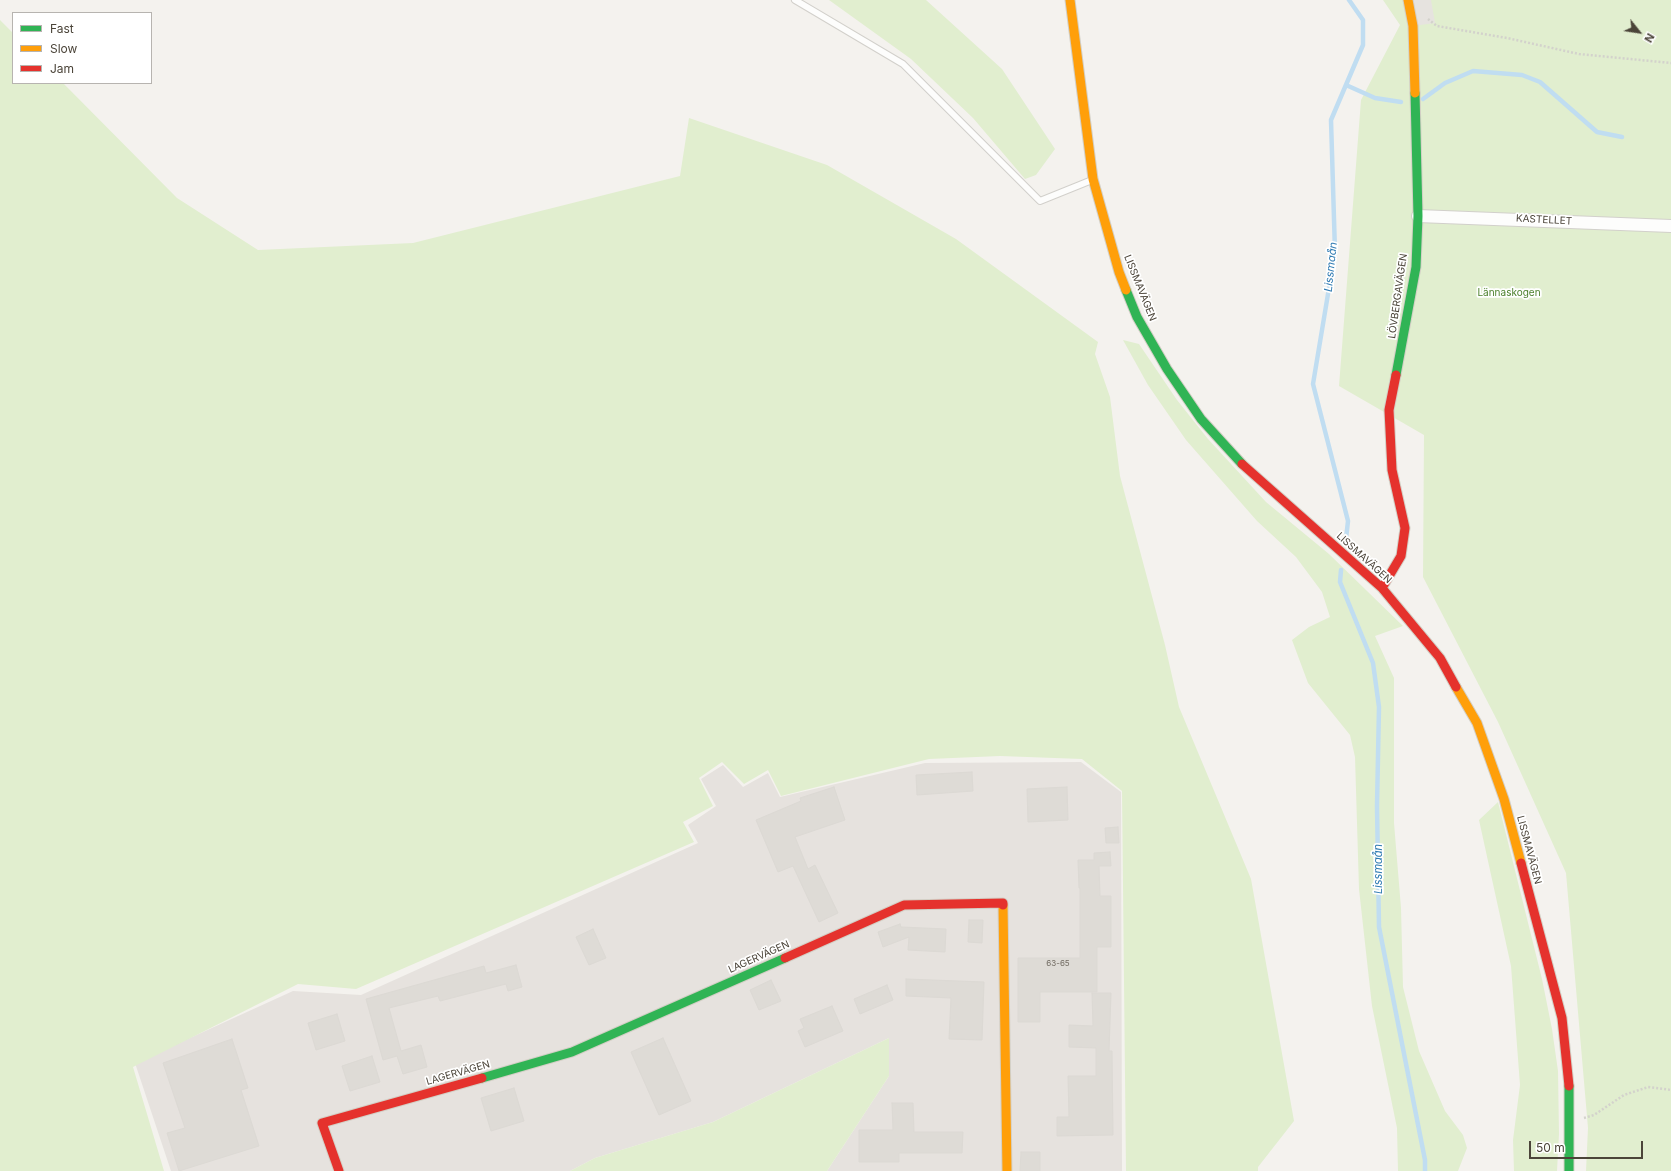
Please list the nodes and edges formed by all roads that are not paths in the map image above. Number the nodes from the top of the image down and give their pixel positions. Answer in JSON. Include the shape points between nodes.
{"nodes":[{"id":1,"x":795,"y":0,"type":"edge"},
{"id":2,"x":1070,"y":0,"type":"edge"},
{"id":3,"x":1408,"y":0,"type":"edge"},
{"id":4,"x":1093,"y":179,"type":"junction"},
{"id":5,"x":1418,"y":216,"type":"junction"},
{"id":6,"x":1671,"y":226,"type":"edge"},
{"id":7,"x":1382,"y":588,"type":"junction"},
{"id":8,"x":339,"y":1171,"type":"edge"},
{"id":9,"x":1007,"y":1171,"type":"edge"},
{"id":10,"x":1569,"y":1171,"type":"edge"}],
"edges":[{"from":1,"to":4,"type":"lane","via":[[903,64],[1040,201]]},
{"from":2,"to":4,"type":"street","name":"LISSMAVÄGEN"},
{"from":3,"to":5,"type":"street","name":"LÖVBERGAVÄGEN","via":[[1413,26]]},
{"from":4,"to":7,"type":"street","name":"LISSMAVÄGEN","via":[[1119,272],[1137,317],[1167,369],[1201,419],[1249,471]]},
{"from":5,"to":6,"type":"street","name":"KASTELLET"},
{"from":5,"to":7,"type":"street","name":"LÖVBERGAVÄGEN","via":[[1416,268],[1389,410],[1392,470],[1405,528],[1401,556]]},
{"from":7,"to":10,"type":"street","name":"LISSMAVÄGEN","via":[[1440,658],[1477,723],[1504,799],[1562,1018],[1569,1088]]},
{"from":8,"to":9,"type":"street","name":"LAGERVÄGEN","via":[[322,1123],[572,1052],[904,905],[1002,903]]}]}
